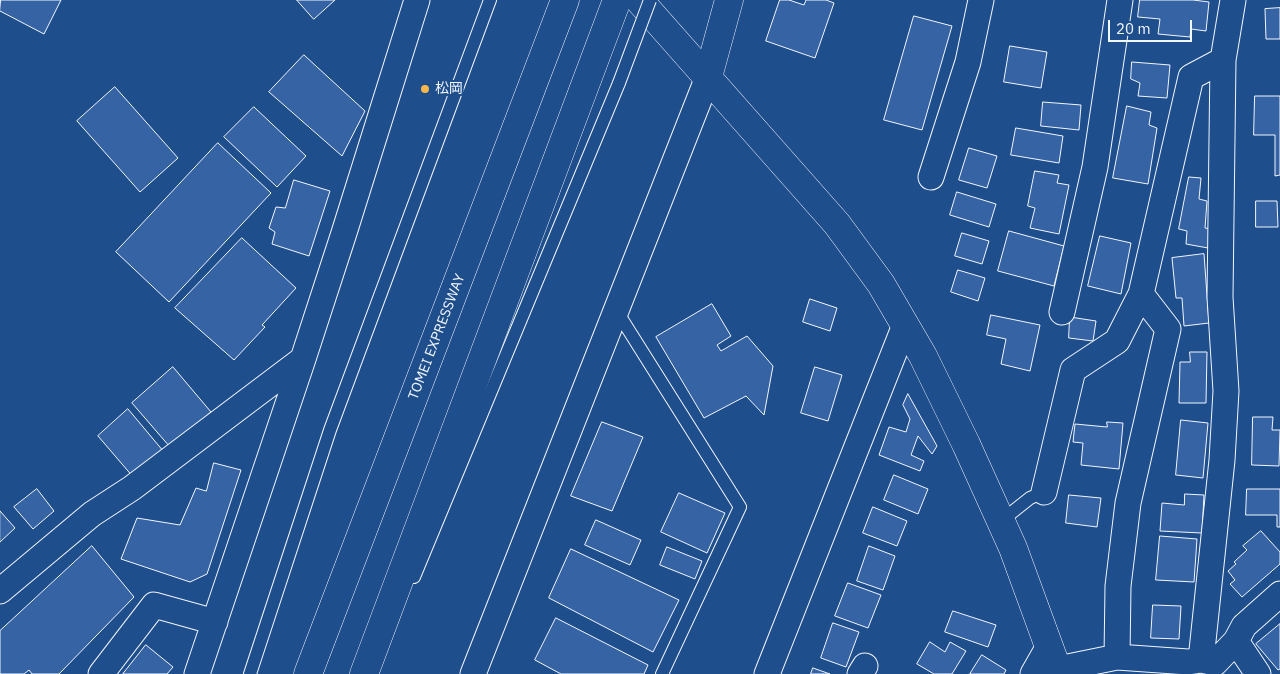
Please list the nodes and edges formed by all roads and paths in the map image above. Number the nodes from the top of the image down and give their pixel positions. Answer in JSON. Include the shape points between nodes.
{"nodes":[{"id":1,"x":417,"y":0,"type":"edge"},
{"id":2,"x":490,"y":0,"type":"edge"},
{"id":3,"x":565,"y":0,"type":"edge"},
{"id":4,"x":617,"y":0,"type":"edge"},
{"id":5,"x":639,"y":0,"type":"edge"},
{"id":6,"x":650,"y":0,"type":"edge"},
{"id":7,"x":729,"y":0,"type":"edge"},
{"id":8,"x":982,"y":0,"type":"edge"},
{"id":9,"x":1120,"y":0,"type":"edge"},
{"id":10,"x":1233,"y":0,"type":"edge"},
{"id":11,"x":1223,"y":60,"type":"junction"},
{"id":12,"x":708,"y":77,"type":"junction"},
{"id":13,"x":931,"y":177,"type":"dead end"},
{"id":14,"x":1141,"y":294,"type":"junction"},
{"id":15,"x":616,"y":310,"type":"junction"},
{"id":16,"x":1062,"y":312,"type":"dead end"},
{"id":17,"x":905,"y":324,"type":"junction"},
{"id":18,"x":303,"y":359,"type":"junction"},
{"id":19,"x":1044,"y":492,"type":"joint"},
{"id":20,"x":1001,"y":521,"type":"junction"},
{"id":21,"x":0,"y":591,"type":"edge"},
{"id":22,"x":1280,"y":594,"type":"edge"},
{"id":23,"x":215,"y":622,"type":"junction"},
{"id":24,"x":1236,"y":641,"type":"junction"},
{"id":25,"x":1117,"y":657,"type":"junction"},
{"id":26,"x":1201,"y":660,"type":"junction"},
{"id":27,"x":1050,"y":666,"type":"edge"},
{"id":28,"x":101,"y":674,"type":"edge"},
{"id":29,"x":197,"y":674,"type":"edge"},
{"id":30,"x":250,"y":674,"type":"edge"},
{"id":31,"x":308,"y":674,"type":"edge"},
{"id":32,"x":364,"y":674,"type":"edge"},
{"id":33,"x":371,"y":674,"type":"edge"},
{"id":34,"x":473,"y":674,"type":"edge"},
{"id":35,"x":662,"y":674,"type":"edge"},
{"id":36,"x":767,"y":674,"type":"edge"},
{"id":37,"x":1258,"y":674,"type":"edge"}],
"edges":[{"from":1,"to":18,"type":"street"},
{"from":2,"to":30,"type":"lane","via":[[330,430]]},
{"from":3,"to":31,"type":"main road","name":"TOMEI EXPRESSWAY"},
{"from":4,"to":32,"type":"main road"},
{"from":5,"to":12,"type":"main road"},
{"from":6,"to":33,"type":"lane","bridge":true,"via":[[619,83],[426,550]]},
{"from":7,"to":12,"type":"main road"},
{"from":8,"to":13,"type":"street","via":[[968,62]]},
{"from":9,"to":16,"type":"street","via":[[1095,167]]},
{"from":10,"to":11,"type":"street"},
{"from":11,"to":14,"type":"street","via":[[1191,77]]},
{"from":11,"to":26,"type":"street","via":[[1220,297],[1226,391]]},
{"from":12,"to":15,"type":"street"},
{"from":12,"to":17,"type":"main road","via":[[837,224],[881,284]]},
{"from":14,"to":19,"type":"street","via":[[1117,341],[1073,370]]},
{"from":14,"to":25,"type":"street","via":[[1168,330],[1128,503],[1118,586]]},
{"from":15,"to":34,"type":"street"},
{"from":15,"to":35,"type":"lane","via":[[740,506]]},
{"from":17,"to":20,"type":"main road"},
{"from":17,"to":36,"type":"street"},
{"from":18,"to":21,"type":"street","via":[[132,488],[92,514]]},
{"from":18,"to":23,"type":"street"},
{"from":19,"to":20,"type":"lane","via":[[1030,498]]},
{"from":20,"to":27,"type":"main road","via":[[1013,548]]},
{"from":22,"to":24,"type":"street","via":[[1244,626]]},
{"from":23,"to":28,"type":"street","via":[[154,605]]},
{"from":23,"to":29,"type":"street"},
{"from":24,"to":26,"type":"street","via":[[1215,662]]},
{"from":24,"to":37,"type":"street"},
{"from":25,"to":26,"type":"street"},
{"from":25,"to":27,"type":"street"}]}
